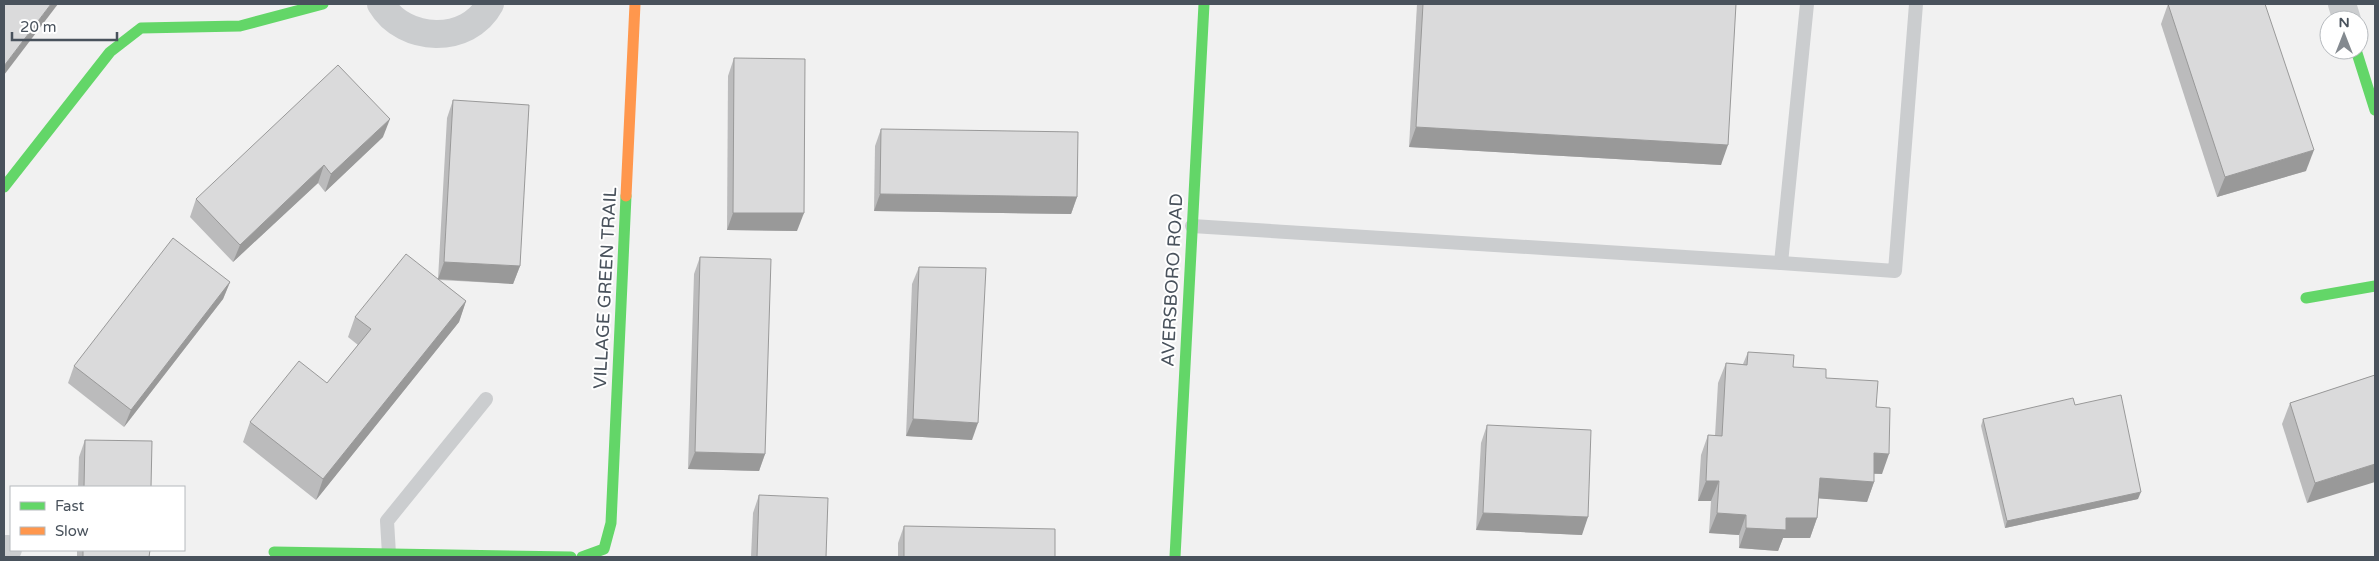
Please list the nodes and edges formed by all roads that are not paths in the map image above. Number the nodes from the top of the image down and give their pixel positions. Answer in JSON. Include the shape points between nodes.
{"nodes":[{"id":1,"x":322,"y":4,"type":"edge"},
{"id":2,"x":381,"y":4,"type":"edge"},
{"id":3,"x":490,"y":4,"type":"edge"},
{"id":4,"x":635,"y":4,"type":"edge"},
{"id":5,"x":1204,"y":4,"type":"edge"},
{"id":6,"x":1806,"y":4,"type":"edge"},
{"id":7,"x":1916,"y":4,"type":"edge"},
{"id":8,"x":2359,"y":60,"type":"edge"},
{"id":9,"x":2375,"y":110,"type":"edge"},
{"id":10,"x":4,"y":187,"type":"edge"},
{"id":11,"x":1192,"y":226,"type":"junction"},
{"id":12,"x":1781,"y":263,"type":"junction"},
{"id":13,"x":2375,"y":286,"type":"edge"},
{"id":14,"x":2306,"y":298,"type":"dead end"},
{"id":15,"x":486,"y":399,"type":"dead end"},
{"id":16,"x":274,"y":552,"type":"dead end"},
{"id":17,"x":389,"y":554,"type":"junction"},
{"id":18,"x":571,"y":557,"type":"edge"},
{"id":19,"x":582,"y":557,"type":"edge"},
{"id":20,"x":1175,"y":557,"type":"edge"}],
"edges":[{"from":1,"to":10,"type":"street","via":[[240,26],[141,28],[110,52]]},
{"from":2,"to":3,"type":"street","via":[[387,14],[409,30],[436,35],[463,29],[485,13]]},
{"from":4,"to":19,"type":"street","name":"VILLAGE GREEN TRAIL","via":[[611,523],[604,549]]},
{"from":5,"to":11,"type":"street","name":"AVERSBORO ROAD"},
{"from":6,"to":12,"type":"lane"},
{"from":7,"to":12,"type":"lane","via":[[1895,271]]},
{"from":8,"to":9,"type":"street"},
{"from":11,"to":12,"type":"lane"},
{"from":11,"to":20,"type":"street","name":"AVERSBORO ROAD"},
{"from":13,"to":14,"type":"street"},
{"from":15,"to":17,"type":"lane","via":[[387,521]]},
{"from":16,"to":17,"type":"street"},
{"from":17,"to":18,"type":"street"}]}
